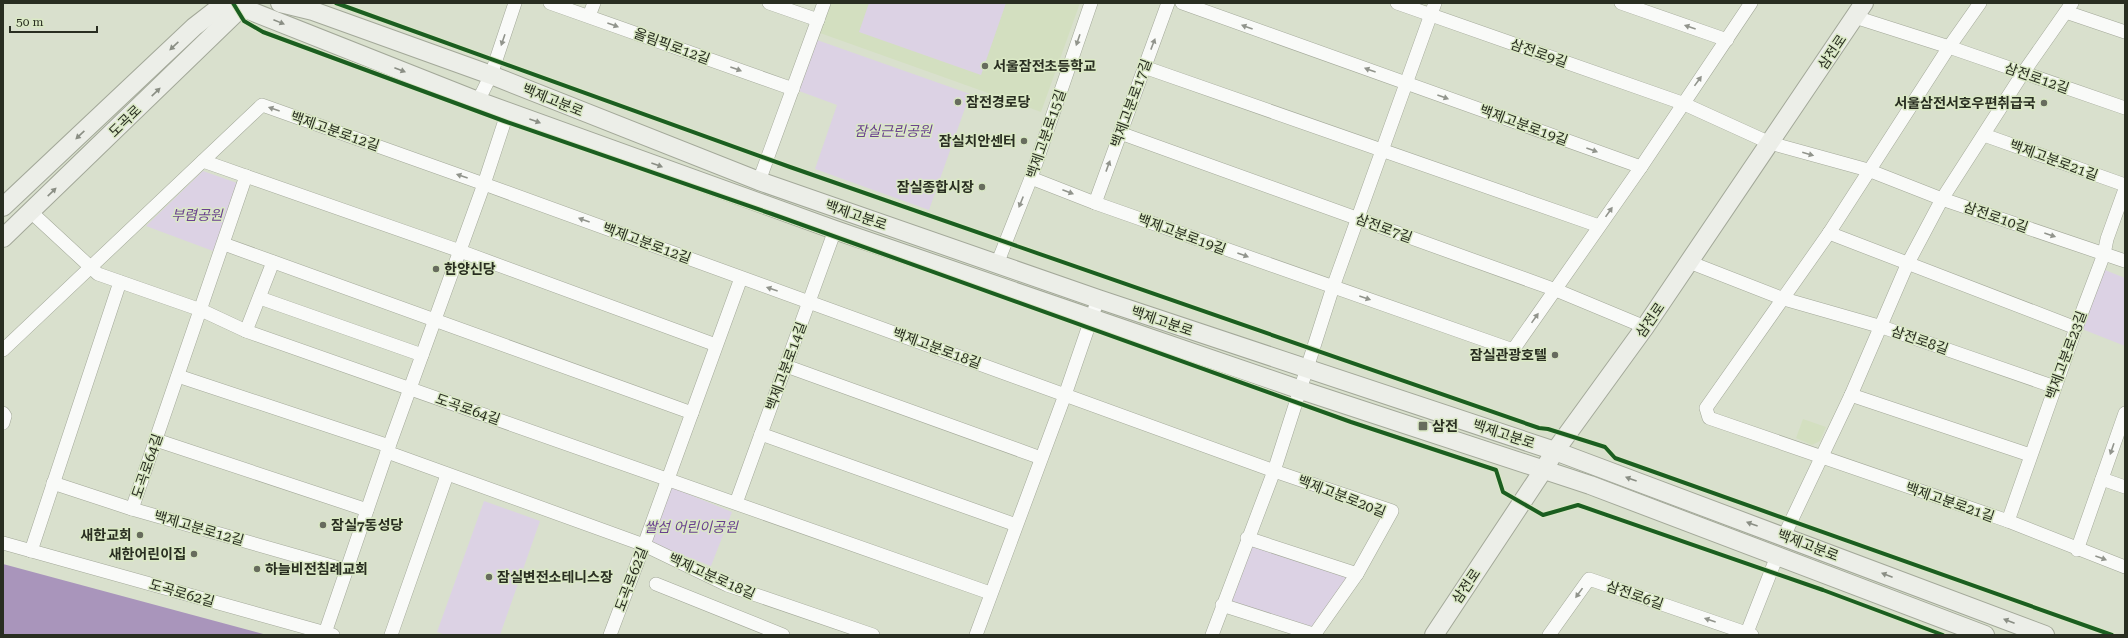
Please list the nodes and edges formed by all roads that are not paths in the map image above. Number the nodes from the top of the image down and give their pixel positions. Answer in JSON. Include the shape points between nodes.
{"nodes":[{"id":1,"x":204,"y":3,"type":"edge"},
{"id":2,"x":226,"y":3,"type":"edge"},
{"id":3,"x":280,"y":3,"type":"edge"},
{"id":4,"x":515,"y":3,"type":"edge"},
{"id":5,"x":550,"y":3,"type":"edge"},
{"id":6,"x":594,"y":3,"type":"edge"},
{"id":7,"x":769,"y":3,"type":"edge"},
{"id":8,"x":824,"y":3,"type":"edge"},
{"id":9,"x":1090,"y":3,"type":"edge"},
{"id":10,"x":1168,"y":3,"type":"edge"},
{"id":11,"x":1182,"y":3,"type":"edge"},
{"id":12,"x":1397,"y":3,"type":"edge"},
{"id":13,"x":1621,"y":3,"type":"edge"},
{"id":14,"x":1751,"y":3,"type":"edge"},
{"id":15,"x":1980,"y":3,"type":"edge"},
{"id":16,"x":243,"y":5,"type":"edge"},
{"id":17,"x":306,"y":7,"type":"edge"},
{"id":18,"x":2069,"y":7,"type":"edge"},
{"id":19,"x":1433,"y":9,"type":"edge"},
{"id":20,"x":1859,"y":10,"type":"edge"},
{"id":21,"x":589,"y":16,"type":"junction"},
{"id":22,"x":818,"y":20,"type":"junction"},
{"id":23,"x":194,"y":27,"type":"junction"},
{"id":24,"x":2125,"y":32,"type":"edge"},
{"id":25,"x":1727,"y":40,"type":"junction"},
{"id":26,"x":1949,"y":47,"type":"junction"},
{"id":27,"x":1144,"y":67,"type":"junction"},
{"id":28,"x":2023,"y":73,"type":"junction"},
{"id":29,"x":491,"y":75,"type":"junction"},
{"id":30,"x":1407,"y":84,"type":"junction"},
{"id":31,"x":793,"y":89,"type":"junction"},
{"id":32,"x":478,"y":101,"type":"junction"},
{"id":33,"x":1682,"y":103,"type":"junction"},
{"id":34,"x":2125,"y":108,"type":"edge"},
{"id":35,"x":508,"y":111,"type":"junction"},
{"id":36,"x":1120,"y":133,"type":"junction"},
{"id":37,"x":1984,"y":135,"type":"junction"},
{"id":38,"x":1770,"y":143,"type":"junction"},
{"id":39,"x":1383,"y":150,"type":"junction"},
{"id":40,"x":203,"y":161,"type":"junction"},
{"id":41,"x":1641,"y":167,"type":"junction"},
{"id":42,"x":1868,"y":170,"type":"junction"},
{"id":43,"x":246,"y":176,"type":"junction"},
{"id":44,"x":1031,"y":178,"type":"junction"},
{"id":45,"x":759,"y":181,"type":"junction"},
{"id":46,"x":484,"y":184,"type":"junction"},
{"id":47,"x":2125,"y":185,"type":"edge"},
{"id":48,"x":2125,"y":189,"type":"edge"},
{"id":49,"x":1942,"y":199,"type":"junction"},
{"id":50,"x":1095,"y":203,"type":"junction"},
{"id":51,"x":3,"y":207,"type":"edge"},
{"id":52,"x":31,"y":212,"type":"junction"},
{"id":53,"x":1358,"y":218,"type":"junction"},
{"id":54,"x":1599,"y":226,"type":"junction"},
{"id":55,"x":835,"y":230,"type":"junction"},
{"id":56,"x":1829,"y":233,"type":"junction"},
{"id":57,"x":3,"y":238,"type":"edge"},
{"id":58,"x":224,"y":244,"type":"junction"},
{"id":59,"x":460,"y":251,"type":"junction"},
{"id":60,"x":2104,"y":254,"type":"junction"},
{"id":61,"x":2125,"y":261,"type":"edge"},
{"id":62,"x":273,"y":262,"type":"junction"},
{"id":63,"x":1689,"y":262,"type":"junction"},
{"id":64,"x":997,"y":264,"type":"junction"},
{"id":65,"x":1908,"y":265,"type":"junction"},
{"id":66,"x":90,"y":269,"type":"junction"},
{"id":67,"x":741,"y":278,"type":"junction"},
{"id":68,"x":120,"y":282,"type":"junction"},
{"id":69,"x":1333,"y":287,"type":"junction"},
{"id":70,"x":1556,"y":290,"type":"junction"},
{"id":71,"x":260,"y":298,"type":"junction"},
{"id":72,"x":1784,"y":298,"type":"junction"},
{"id":73,"x":1098,"y":300,"type":"junction"},
{"id":74,"x":809,"y":302,"type":"junction"},
{"id":75,"x":201,"y":310,"type":"junction"},
{"id":76,"x":1091,"y":317,"type":"junction"},
{"id":77,"x":436,"y":319,"type":"junction"},
{"id":78,"x":1645,"y":327,"type":"junction"},
{"id":79,"x":1882,"y":327,"type":"junction"},
{"id":80,"x":2076,"y":328,"type":"junction"},
{"id":81,"x":246,"y":331,"type":"junction"},
{"id":82,"x":716,"y":345,"type":"junction"},
{"id":83,"x":3,"y":350,"type":"edge"},
{"id":84,"x":422,"y":355,"type":"junction"},
{"id":85,"x":786,"y":366,"type":"junction"},
{"id":86,"x":1307,"y":370,"type":"junction"},
{"id":87,"x":178,"y":376,"type":"junction"},
{"id":88,"x":2055,"y":387,"type":"junction"},
{"id":89,"x":409,"y":389,"type":"junction"},
{"id":90,"x":1301,"y":390,"type":"junction"},
{"id":91,"x":1065,"y":395,"type":"junction"},
{"id":92,"x":1851,"y":395,"type":"junction"},
{"id":93,"x":3,"y":413,"type":"edge"},
{"id":94,"x":692,"y":413,"type":"junction"},
{"id":95,"x":2125,"y":413,"type":"edge"},
{"id":96,"x":3,"y":423,"type":"edge"},
{"id":97,"x":761,"y":434,"type":"junction"},
{"id":98,"x":156,"y":440,"type":"junction"},
{"id":99,"x":388,"y":449,"type":"junction"},
{"id":100,"x":1555,"y":451,"type":"junction"},
{"id":101,"x":2030,"y":455,"type":"junction"},
{"id":102,"x":1041,"y":458,"type":"junction"},
{"id":103,"x":1822,"y":458,"type":"junction"},
{"id":104,"x":1544,"y":469,"type":"junction"},
{"id":105,"x":1274,"y":471,"type":"junction"},
{"id":106,"x":447,"y":475,"type":"junction"},
{"id":107,"x":668,"y":479,"type":"junction"},
{"id":108,"x":2102,"y":479,"type":"junction"},
{"id":109,"x":52,"y":483,"type":"junction"},
{"id":110,"x":2125,"y":487,"type":"edge"},
{"id":111,"x":736,"y":503,"type":"junction"},
{"id":112,"x":132,"y":509,"type":"junction"},
{"id":113,"x":367,"y":510,"type":"junction"},
{"id":114,"x":2008,"y":521,"type":"junction"},
{"id":115,"x":1016,"y":525,"type":"junction"},
{"id":116,"x":1784,"y":536,"type":"junction"},
{"id":117,"x":1248,"y":538,"type":"junction"},
{"id":118,"x":3,"y":543,"type":"edge"},
{"id":119,"x":644,"y":545,"type":"junction"},
{"id":120,"x":2077,"y":550,"type":"junction"},
{"id":121,"x":31,"y":551,"type":"junction"},
{"id":122,"x":1777,"y":556,"type":"junction"},
{"id":123,"x":2125,"y":567,"type":"edge"},
{"id":124,"x":346,"y":570,"type":"junction"},
{"id":125,"x":1357,"y":574,"type":"junction"},
{"id":126,"x":656,"y":584,"type":"dead end"},
{"id":127,"x":990,"y":592,"type":"junction"},
{"id":128,"x":1222,"y":605,"type":"junction"},
{"id":129,"x":329,"y":634,"type":"edge"},
{"id":130,"x":1748,"y":634,"type":"edge"},
{"id":131,"x":391,"y":635,"type":"edge"},
{"id":132,"x":610,"y":635,"type":"edge"},
{"id":133,"x":784,"y":635,"type":"edge"},
{"id":134,"x":872,"y":635,"type":"edge"},
{"id":135,"x":976,"y":635,"type":"edge"},
{"id":136,"x":1212,"y":635,"type":"edge"},
{"id":137,"x":1315,"y":635,"type":"edge"},
{"id":138,"x":1434,"y":635,"type":"edge"},
{"id":139,"x":1549,"y":635,"type":"edge"},
{"id":140,"x":1985,"y":635,"type":"edge"},
{"id":141,"x":2045,"y":635,"type":"edge"}],
"edges":[{"from":1,"to":23,"type":"main road"},
{"from":2,"to":23,"type":"main road","name":"도곡로"},
{"from":3,"to":17,"type":"main road","name":"백제고분로"},
{"from":4,"to":29,"type":"street","one_way":true},
{"from":5,"to":21,"type":"street","name":"올림픽로12길"},
{"from":6,"to":21,"type":"street"},
{"from":7,"to":22,"type":"street"},
{"from":8,"to":22,"type":"street"},
{"from":9,"to":44,"type":"street","name":"백제고분로15길","one_way":true},
{"from":27,"to":10,"type":"street","name":"백제고분로17길","one_way":true},
{"from":30,"to":11,"type":"street","name":"백제고분로19길","one_way":true},
{"from":12,"to":19,"type":"street","name":"삼전로9길"},
{"from":25,"to":13,"type":"street","one_way":true},
{"from":14,"to":25,"type":"street"},
{"from":15,"to":26,"type":"street"},
{"from":16,"to":32,"type":"main road","name":"백제고분로","one_way":true},
{"from":52,"to":16,"type":"main road","name":"도곡로","one_way":true},
{"from":17,"to":29,"type":"main road","name":"백제고분로"},
{"from":18,"to":24,"type":"street"},
{"from":18,"to":28,"type":"street"},
{"from":19,"to":30,"type":"street"},
{"from":19,"to":33,"type":"street","name":"삼전로9길"},
{"from":20,"to":26,"type":"street","name":"삼전로12길"},
{"from":20,"to":38,"type":"main road","name":"삼전로"},
{"from":21,"to":31,"type":"street","name":"올림픽로12길","one_way":true},
{"from":22,"to":31,"type":"street"},
{"from":23,"to":51,"type":"main road","name":"도곡로","one_way":true},
{"from":33,"to":25,"type":"street","one_way":true},
{"from":26,"to":28,"type":"street","name":"삼전로12길"},
{"from":26,"to":42,"type":"street"},
{"from":27,"to":36,"type":"street","name":"백제고분로17길"},
{"from":27,"to":39,"type":"street"},
{"from":28,"to":34,"type":"street","name":"삼전로12길"},
{"from":28,"to":37,"type":"street"},
{"from":29,"to":32,"type":"street"},
{"from":29,"to":45,"type":"main road","name":"백제고분로"},
{"from":30,"to":39,"type":"street"},
{"from":30,"to":41,"type":"street","name":"백제고분로19길","one_way":true},
{"from":31,"to":45,"type":"street"},
{"from":32,"to":35,"type":"main road","name":"백제고분로"},
{"from":33,"to":38,"type":"street","name":"삼전로9길"},
{"from":33,"to":41,"type":"street"},
{"from":35,"to":46,"type":"street"},
{"from":35,"to":55,"type":"main road","name":"백제고분로","one_way":true},
{"from":50,"to":36,"type":"street","name":"백제고분로17길","one_way":true},
{"from":36,"to":53,"type":"street","name":"삼전로7길"},
{"from":37,"to":47,"type":"street","name":"백제고분로21길"},
{"from":37,"to":49,"type":"street"},
{"from":38,"to":42,"type":"street","name":"삼전로10길","one_way":true},
{"from":38,"to":63,"type":"main road","name":"삼전로"},
{"from":39,"to":53,"type":"street"},
{"from":39,"to":54,"type":"street"},
{"from":40,"to":43,"type":"street"},
{"from":46,"to":40,"type":"street","name":"백제고분로12길","one_way":true,"via":[[262,105]]},
{"from":40,"to":66,"type":"street","name":"백제고분로12길"},
{"from":54,"to":41,"type":"street","one_way":true},
{"from":42,"to":49,"type":"street","name":"삼전로10길"},
{"from":42,"to":56,"type":"street"},
{"from":43,"to":58,"type":"street","name":"도곡로64길"},
{"from":43,"to":59,"type":"street"},
{"from":44,"to":50,"type":"street","name":"백제고분로19길","one_way":true},
{"from":44,"to":64,"type":"street","name":"백제고분로15길","one_way":true},
{"from":45,"to":64,"type":"main road","name":"백제고분로"},
{"from":46,"to":59,"type":"street"},
{"from":67,"to":46,"type":"street","name":"백제고분로12길","one_way":true},
{"from":48,"to":60,"type":"street","name":"백제고분로23길"},
{"from":49,"to":60,"type":"street","name":"삼전로10길","one_way":true},
{"from":49,"to":65,"type":"street"},
{"from":50,"to":69,"type":"street","name":"백제고분로19길","one_way":true},
{"from":52,"to":57,"type":"main road","name":"도곡로"},
{"from":52,"to":66,"type":"street","name":"도곡로64길"},
{"from":53,"to":69,"type":"street"},
{"from":53,"to":70,"type":"street","name":"삼전로7길"},
{"from":54,"to":70,"type":"street"},
{"from":55,"to":74,"type":"street","name":"백제고분로14길"},
{"from":55,"to":76,"type":"main road","name":"백제고분로"},
{"from":56,"to":65,"type":"street"},
{"from":56,"to":72,"type":"street"},
{"from":58,"to":62,"type":"street"},
{"from":58,"to":75,"type":"street","name":"도곡로64길"},
{"from":59,"to":77,"type":"street"},
{"from":59,"to":82,"type":"street"},
{"from":60,"to":61,"type":"street","name":"삼전로10길"},
{"from":60,"to":80,"type":"street","name":"백제고분로23길"},
{"from":62,"to":71,"type":"street"},
{"from":62,"to":77,"type":"street"},
{"from":63,"to":72,"type":"street","name":"삼전로8길"},
{"from":63,"to":78,"type":"main road","name":"삼전로"},
{"from":64,"to":73,"type":"main road","name":"백제고분로"},
{"from":65,"to":79,"type":"street"},
{"from":65,"to":80,"type":"street"},
{"from":66,"to":68,"type":"street","name":"도곡로64길"},
{"from":66,"to":83,"type":"street","name":"백제고분로12길"},
{"from":74,"to":67,"type":"street","name":"백제고분로12길","one_way":true},
{"from":67,"to":82,"type":"street"},
{"from":68,"to":75,"type":"street","name":"도곡로64길"},
{"from":68,"to":109,"type":"street"},
{"from":69,"to":70,"type":"street","name":"백제고분로19길","one_way":true,"via":[[1513,350]]},
{"from":69,"to":86,"type":"street"},
{"from":70,"to":78,"type":"street","name":"삼전로7길"},
{"from":71,"to":81,"type":"street"},
{"from":71,"to":84,"type":"street"},
{"from":72,"to":79,"type":"street","name":"삼전로8길"},
{"from":72,"to":103,"type":"street","name":"백제고분로21길","via":[[1706,408],[1709,418]]},
{"from":73,"to":76,"type":"street"},
{"from":73,"to":86,"type":"main road","name":"백제고분로"},
{"from":74,"to":85,"type":"street","name":"백제고분로14길"},
{"from":74,"to":91,"type":"street","name":"백제고분로18길"},
{"from":75,"to":81,"type":"street","name":"도곡로64길"},
{"from":75,"to":87,"type":"street","name":"도곡로64길"},
{"from":76,"to":90,"type":"main road","name":"백제고분로"},
{"from":76,"to":91,"type":"street"},
{"from":77,"to":84,"type":"street"},
{"from":77,"to":94,"type":"street"},
{"from":78,"to":100,"type":"main road","name":"삼전로"},
{"from":79,"to":88,"type":"street","name":"삼전로8길"},
{"from":79,"to":92,"type":"street"},
{"from":80,"to":88,"type":"street","name":"백제고분로23길"},
{"from":81,"to":89,"type":"street","name":"도곡로64길"},
{"from":82,"to":94,"type":"street"},
{"from":84,"to":89,"type":"street"},
{"from":85,"to":97,"type":"street","name":"백제고분로14길"},
{"from":85,"to":102,"type":"street"},
{"from":86,"to":90,"type":"street"},
{"from":86,"to":100,"type":"main road","name":"백제고분로"},
{"from":87,"to":98,"type":"street","name":"도곡로64길"},
{"from":87,"to":99,"type":"street"},
{"from":88,"to":101,"type":"street","name":"백제고분로23길"},
{"from":89,"to":99,"type":"street"},
{"from":89,"to":107,"type":"street","name":"도곡로64길"},
{"from":90,"to":104,"type":"main road","name":"백제고분로"},
{"from":90,"to":105,"type":"street"},
{"from":91,"to":102,"type":"street"},
{"from":91,"to":105,"type":"street","name":"백제고분로18길"},
{"from":92,"to":101,"type":"street"},
{"from":92,"to":103,"type":"street"},
{"from":93,"to":96,"type":"street","via":[[6,416]]},
{"from":94,"to":107,"type":"street"},
{"from":95,"to":108,"type":"street","one_way":true},
{"from":97,"to":111,"type":"street","name":"백제고분로14길"},
{"from":97,"to":115,"type":"street"},
{"from":98,"to":112,"type":"street","name":"도곡로64길"},
{"from":98,"to":113,"type":"street"},
{"from":99,"to":106,"type":"street"},
{"from":99,"to":113,"type":"street"},
{"from":100,"to":104,"type":"main road","name":"삼전로"},
{"from":116,"to":100,"type":"main road","name":"백제고분로","one_way":true},
{"from":101,"to":114,"type":"street","name":"백제고분로23길"},
{"from":102,"to":115,"type":"street"},
{"from":103,"to":114,"type":"street","name":"백제고분로21길"},
{"from":103,"to":116,"type":"street"},
{"from":104,"to":122,"type":"main road","name":"백제고분로"},
{"from":104,"to":138,"type":"main road","name":"삼전로"},
{"from":105,"to":117,"type":"street"},
{"from":105,"to":125,"type":"street","name":"백제고분로20길","via":[[1392,511]]},
{"from":106,"to":119,"type":"street"},
{"from":106,"to":131,"type":"street"},
{"from":107,"to":111,"type":"street","name":"도곡로64길"},
{"from":107,"to":119,"type":"street","name":"도곡로62길"},
{"from":108,"to":110,"type":"street"},
{"from":108,"to":120,"type":"street"},
{"from":109,"to":112,"type":"street","name":"백제고분로12길"},
{"from":109,"to":121,"type":"street"},
{"from":111,"to":127,"type":"street"},
{"from":112,"to":124,"type":"street","name":"백제고분로12길"},
{"from":113,"to":124,"type":"street"},
{"from":114,"to":120,"type":"street","name":"백제고분로21길"},
{"from":115,"to":127,"type":"street"},
{"from":141,"to":116,"type":"main road","name":"백제고분로","one_way":true},
{"from":117,"to":125,"type":"street"},
{"from":117,"to":128,"type":"street"},
{"from":118,"to":121,"type":"street","name":"도곡로62길"},
{"from":119,"to":132,"type":"street","name":"도곡로62길"},
{"from":119,"to":134,"type":"street","name":"백제고분로18길","via":[[727,585]]},
{"from":120,"to":123,"type":"street","name":"백제고분로21길","one_way":true},
{"from":121,"to":129,"type":"street","name":"도곡로62길"},
{"from":122,"to":130,"type":"street"},
{"from":122,"to":140,"type":"main road","name":"백제고분로"},
{"from":124,"to":129,"type":"street"},
{"from":125,"to":137,"type":"street","name":"백제고분로20길"},
{"from":126,"to":133,"type":"street"},
{"from":127,"to":135,"type":"street"},
{"from":128,"to":136,"type":"street"},
{"from":128,"to":137,"type":"street"},
{"from":130,"to":139,"type":"street","name":"삼전로6길","one_way":true,"via":[[1589,579]]}]}
